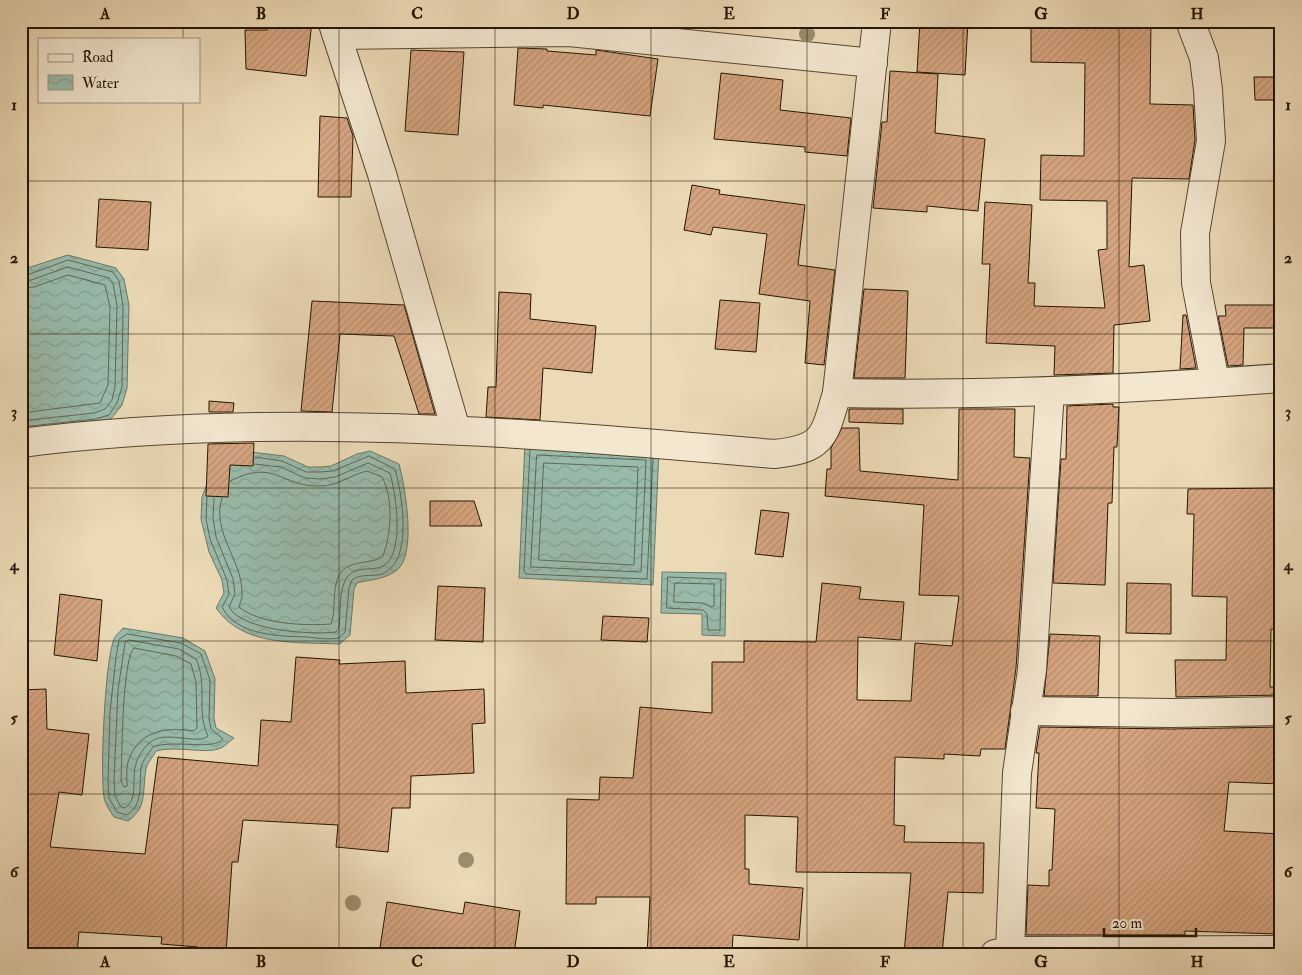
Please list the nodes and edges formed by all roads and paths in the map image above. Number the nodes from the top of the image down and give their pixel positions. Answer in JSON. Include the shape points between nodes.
{"nodes":[{"id":1,"x":876,"y":21,"type":"edge"},
{"id":2,"x":1190,"y":21,"type":"edge"},
{"id":3,"x":334,"y":28,"type":"edge"},
{"id":4,"x":873,"y":63,"type":"junction"},
{"id":5,"x":1281,"y":378,"type":"edge"},
{"id":6,"x":1215,"y":382,"type":"junction"},
{"id":7,"x":1050,"y":391,"type":"junction"},
{"id":8,"x":837,"y":393,"type":"junction"},
{"id":9,"x":456,"y":430,"type":"junction"},
{"id":10,"x":21,"y":443,"type":"edge"},
{"id":11,"x":1025,"y":710,"type":"junction"},
{"id":12,"x":1281,"y":711,"type":"edge"},
{"id":13,"x":1281,"y":950,"type":"edge"},
{"id":14,"x":1002,"y":953,"type":"edge"}],
"edges":[{"from":1,"to":4,"type":"street"},
{"from":2,"to":6,"type":"street","via":[[1204,58],[1208,90],[1210,141],[1195,233],[1196,283]]},
{"from":3,"to":4,"type":"street","via":[[569,32]]},
{"from":3,"to":9,"type":"street","via":[[382,174]]},
{"from":4,"to":8,"type":"street"},
{"from":5,"to":6,"type":"street"},
{"from":6,"to":7,"type":"street"},
{"from":7,"to":8,"type":"street","via":[[930,395]]},
{"from":7,"to":11,"type":"street","via":[[1032,670]]},
{"from":8,"to":9,"type":"street","via":[[828,426],[818,442],[798,451],[774,454]]},
{"from":9,"to":10,"type":"street","via":[[226,427],[71,436]]},
{"from":11,"to":12,"type":"street"},
{"from":11,"to":14,"type":"street"},
{"from":13,"to":14,"type":"street"}]}
